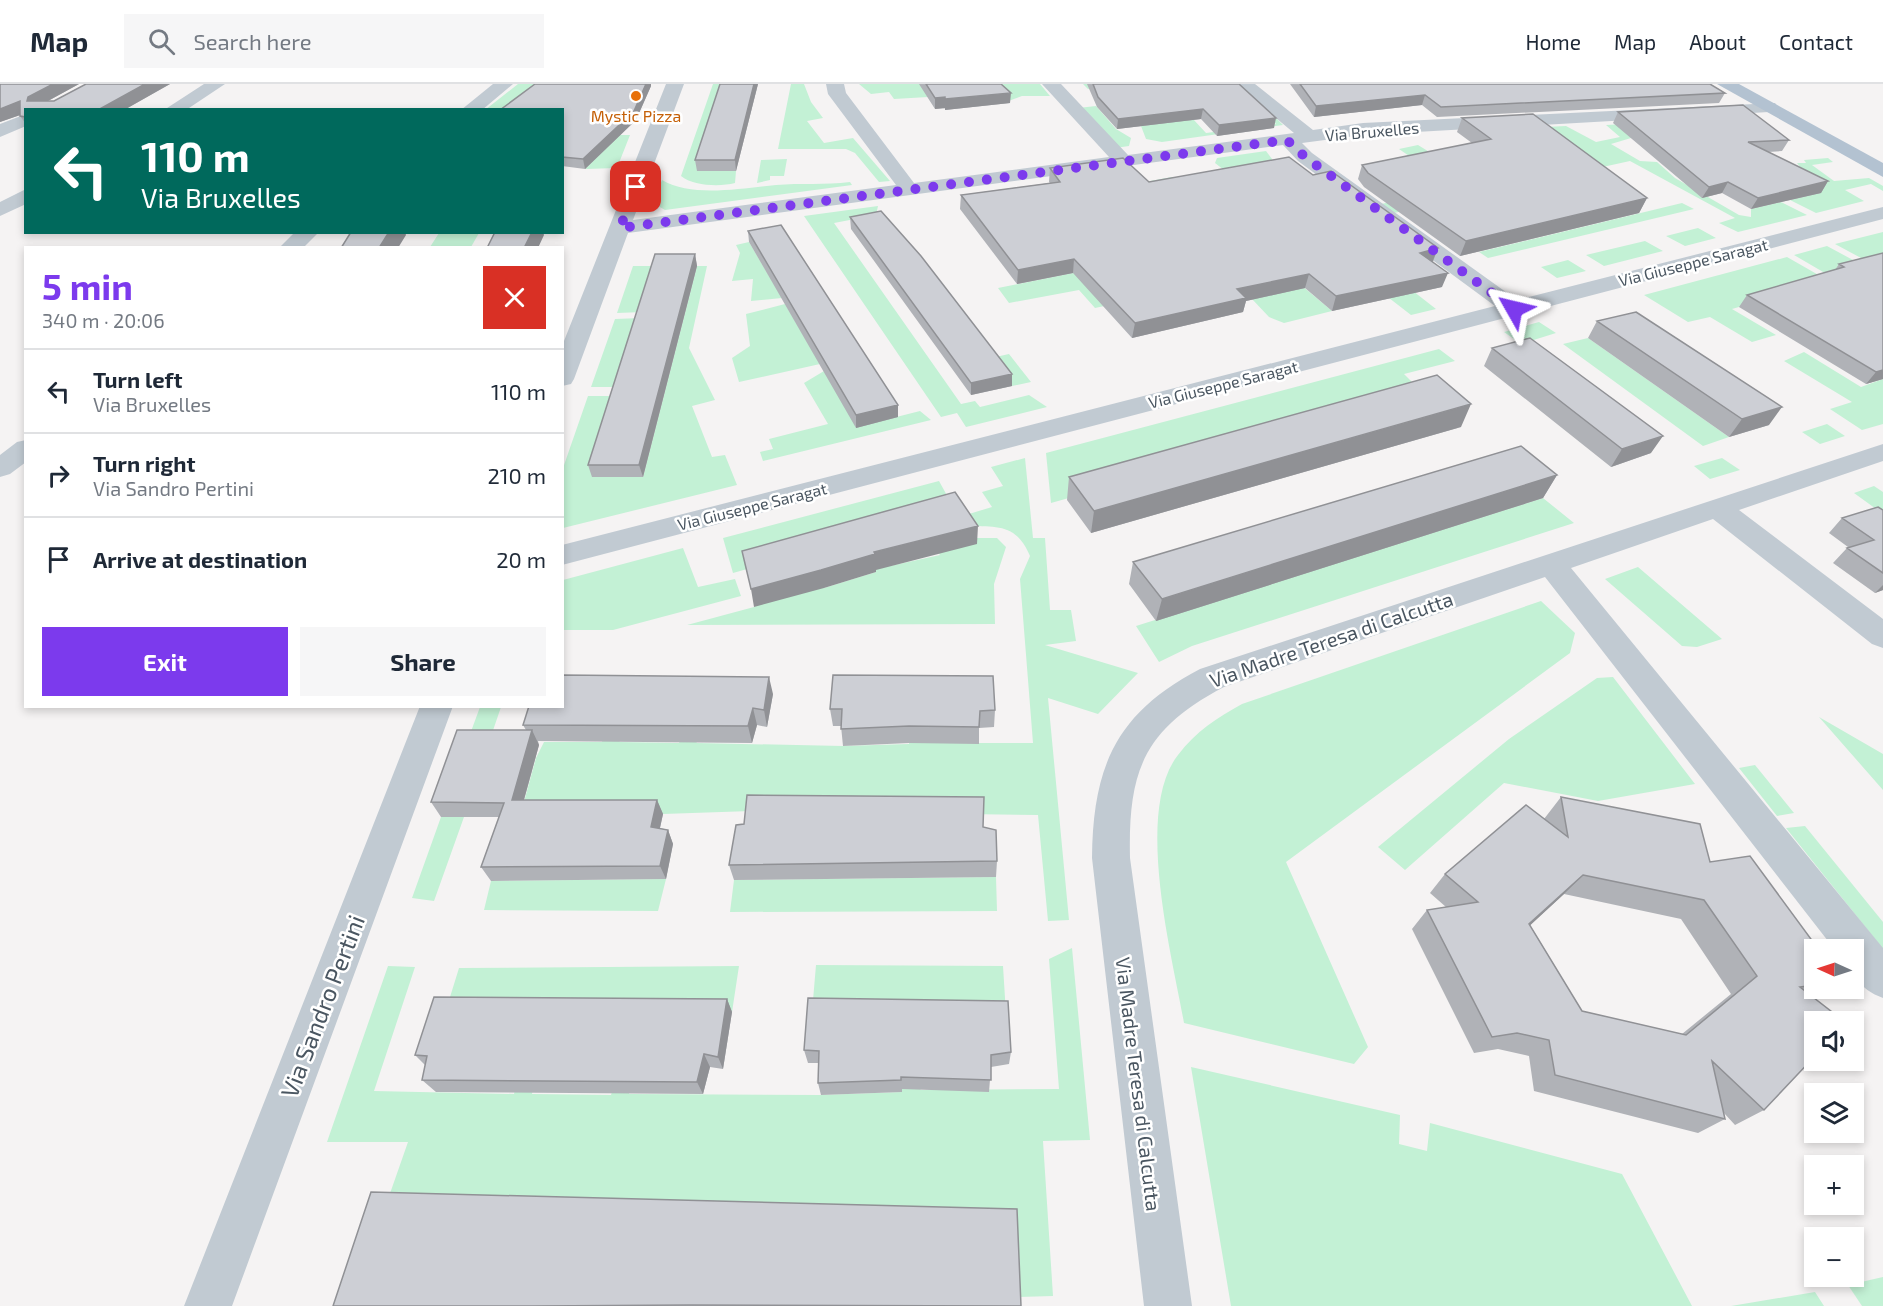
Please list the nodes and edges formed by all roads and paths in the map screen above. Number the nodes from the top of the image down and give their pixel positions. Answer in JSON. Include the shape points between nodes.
{"nodes":[{"id":1,"x":216,"y":84,"type":"edge"},
{"id":2,"x":504,"y":84,"type":"edge"},
{"id":3,"x":675,"y":84,"type":"edge"},
{"id":4,"x":835,"y":84,"type":"edge"},
{"id":5,"x":1051,"y":84,"type":"edge"},
{"id":6,"x":1244,"y":84,"type":"edge"},
{"id":7,"x":1726,"y":84,"type":"edge"},
{"id":8,"x":1768,"y":107,"type":"junction"},
{"id":9,"x":176,"y":108,"type":"edge"},
{"id":10,"x":473,"y":108,"type":"edge"},
{"id":11,"x":24,"y":120,"type":"edge"},
{"id":12,"x":0,"y":133,"type":"edge"},
{"id":13,"x":1309,"y":136,"type":"junction"},
{"id":14,"x":19,"y":138,"type":"dead end"},
{"id":15,"x":1287,"y":140,"type":"junction"},
{"id":16,"x":1124,"y":162,"type":"junction"},
{"id":17,"x":1883,"y":171,"type":"edge"},
{"id":18,"x":910,"y":191,"type":"junction"},
{"id":19,"x":24,"y":196,"type":"edge"},
{"id":20,"x":0,"y":210,"type":"edge"},
{"id":21,"x":1883,"y":213,"type":"edge"},
{"id":22,"x":620,"y":228,"type":"junction"},
{"id":23,"x":306,"y":234,"type":"edge"},
{"id":24,"x":292,"y":246,"type":"edge"},
{"id":25,"x":1514,"y":309,"type":"junction"},
{"id":26,"x":564,"y":374,"type":"edge"},
{"id":27,"x":24,"y":450,"type":"edge"},
{"id":28,"x":1883,"y":452,"type":"edge"},
{"id":29,"x":0,"y":468,"type":"edge"},
{"id":30,"x":1717,"y":508,"type":"junction"},
{"id":31,"x":564,"y":554,"type":"edge"},
{"id":32,"x":1551,"y":564,"type":"junction"},
{"id":33,"x":1883,"y":636,"type":"edge"},
{"id":34,"x":436,"y":708,"type":"edge"},
{"id":35,"x":1883,"y":979,"type":"edge"},
{"id":36,"x":208,"y":1306,"type":"edge"},
{"id":37,"x":1167,"y":1306,"type":"edge"}],
"edges":[{"from":1,"to":9,"type":"street"},
{"from":2,"to":10,"type":"street"},
{"from":3,"to":22,"type":"street"},
{"from":4,"to":18,"type":"street","via":[[837,94]]},
{"from":5,"to":16,"type":"street"},
{"from":6,"to":13,"type":"street"},
{"from":7,"to":8,"type":"main road"},
{"from":8,"to":13,"type":"street","name":"Via Bruxelles","via":[[1363,129]]},
{"from":8,"to":17,"type":"main road"},
{"from":11,"to":12,"type":"street"},
{"from":12,"to":14,"type":"street"},
{"from":13,"to":15,"type":"street","name":"Via Bruxelles"},
{"from":15,"to":16,"type":"street","name":"Via Bruxelles"},
{"from":15,"to":25,"type":"street"},
{"from":16,"to":18,"type":"street","name":"Via Bruxelles"},
{"from":18,"to":22,"type":"street","name":"Via Bruxelles"},
{"from":19,"to":20,"type":"street"},
{"from":21,"to":25,"type":"street","name":"Via Giuseppe Saragat"},
{"from":22,"to":26,"type":"street"},
{"from":23,"to":24,"type":"street"},
{"from":25,"to":31,"type":"street","name":"Via Giuseppe Saragat"},
{"from":27,"to":29,"type":"street"},
{"from":28,"to":30,"type":"street","name":"Via Madre Teresa di Calcutta"},
{"from":30,"to":32,"type":"street","name":"Via Madre Teresa di Calcutta"},
{"from":30,"to":33,"type":"street"},
{"from":32,"to":35,"type":"street"},
{"from":32,"to":37,"type":"street","name":"Via Madre Teresa di Calcutta","via":[[1212,678],[1173,700],[1138,735],[1117,776],[1110,816],[1111,858]]},
{"from":34,"to":36,"type":"street","name":"Via Sandro Pertini"}]}
